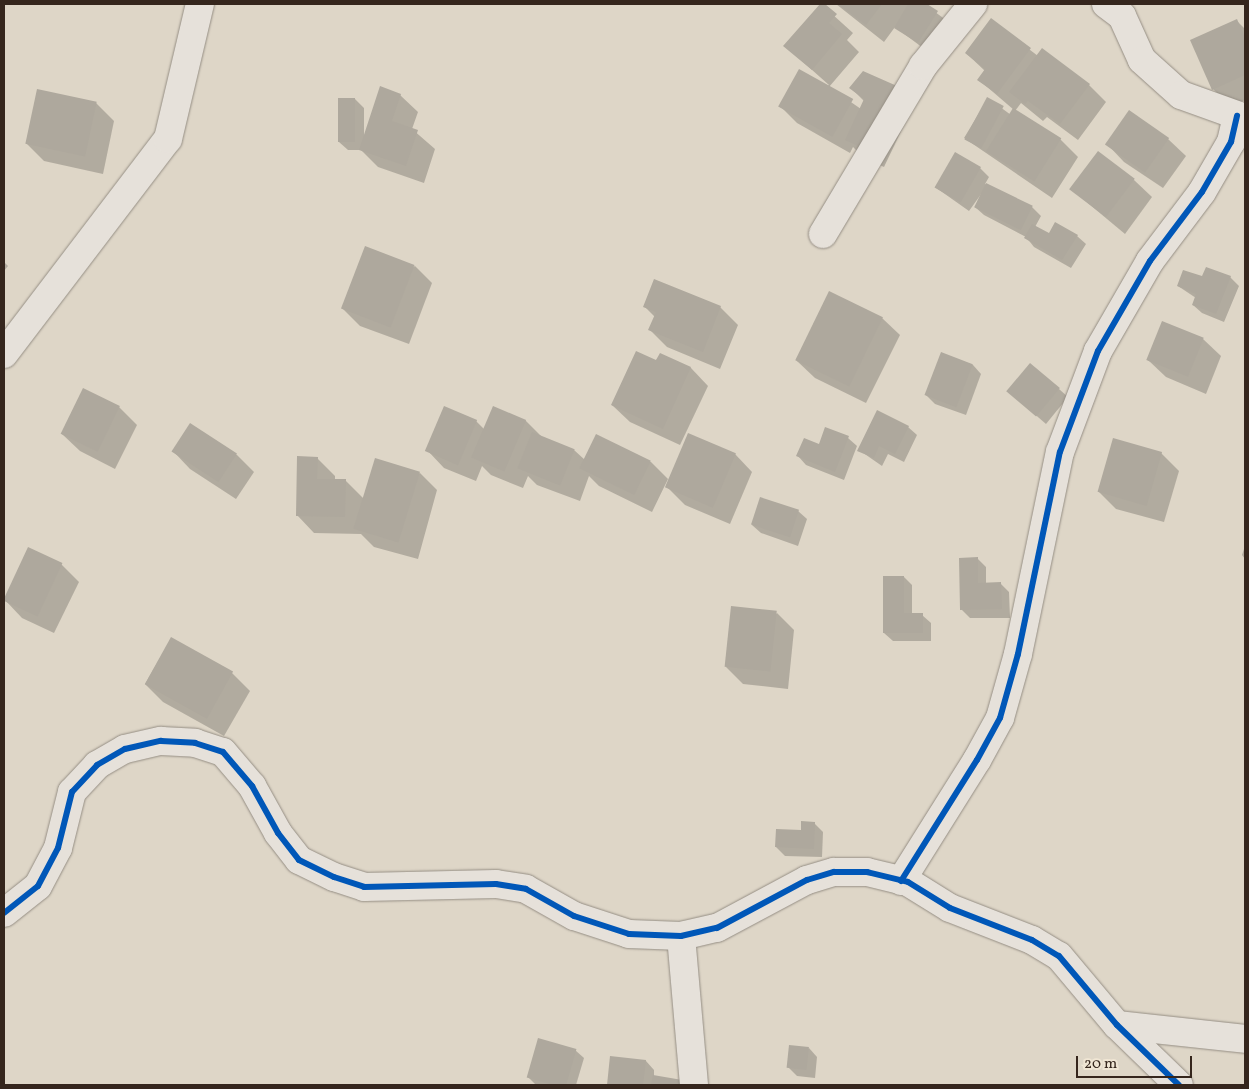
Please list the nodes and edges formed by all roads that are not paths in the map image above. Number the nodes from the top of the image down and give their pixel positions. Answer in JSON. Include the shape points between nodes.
{"nodes":[{"id":1,"x":200,"y":4,"type":"edge"},
{"id":2,"x":973,"y":4,"type":"edge"},
{"id":3,"x":1106,"y":4,"type":"edge"},
{"id":4,"x":1241,"y":117,"type":"edge"},
{"id":5,"x":823,"y":234,"type":"dead end"},
{"id":6,"x":4,"y":354,"type":"edge"},
{"id":7,"x":901,"y":881,"type":"junction"},
{"id":8,"x":4,"y":913,"type":"edge"},
{"id":9,"x":681,"y":936,"type":"junction"},
{"id":10,"x":1117,"y":1025,"type":"junction"},
{"id":11,"x":1245,"y":1039,"type":"edge"},
{"id":12,"x":694,"y":1085,"type":"edge"},
{"id":13,"x":1178,"y":1085,"type":"edge"}],
"edges":[{"from":1,"to":6,"type":"street","via":[[168,139]]},
{"from":2,"to":5,"type":"street","via":[[923,66]]},
{"from":3,"to":4,"type":"street","via":[[1122,16],[1142,60],[1181,95]]},
{"from":4,"to":7,"type":"street","via":[[1231,142],[1202,192],[1150,261],[1098,351],[1060,452],[1018,654],[1000,718]]},
{"from":7,"to":9,"type":"street","via":[[867,872],[834,872],[807,880],[718,928]]},
{"from":7,"to":10,"type":"street","via":[[950,908],[1032,940],[1059,956]]},
{"from":8,"to":9,"type":"street","via":[[38,886],[58,848],[72,792],[97,765],[125,749],[161,741],[195,744],[223,752],[252,786],[278,833],[299,860],[334,877],[364,887],[496,884],[526,889],[574,916],[629,934]]},
{"from":9,"to":12,"type":"street"},
{"from":10,"to":11,"type":"street"},
{"from":10,"to":13,"type":"street"}]}
